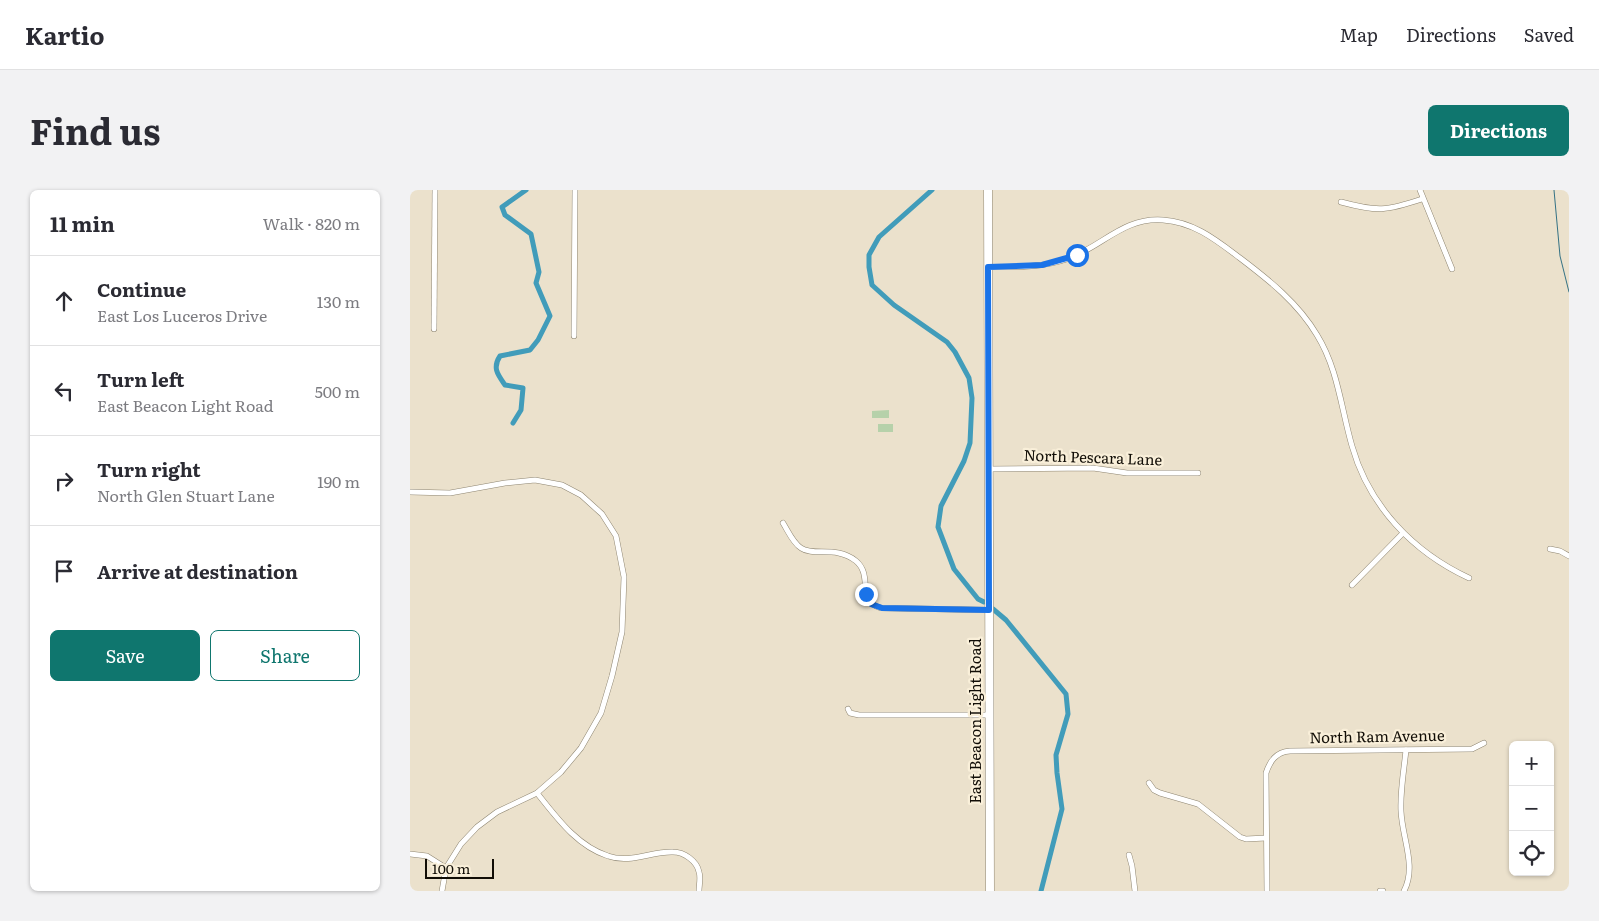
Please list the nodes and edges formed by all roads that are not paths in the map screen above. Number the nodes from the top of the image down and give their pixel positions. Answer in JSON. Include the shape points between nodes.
{"nodes":[{"id":1,"x":435,"y":190,"type":"edge"},
{"id":2,"x":575,"y":190,"type":"edge"},
{"id":3,"x":988,"y":190,"type":"edge"},
{"id":4,"x":1420,"y":190,"type":"edge"},
{"id":5,"x":1422,"y":199,"type":"junction"},
{"id":6,"x":1341,"y":202,"type":"dead end"},
{"id":7,"x":988,"y":267,"type":"junction"},
{"id":8,"x":1452,"y":269,"type":"dead end"},
{"id":9,"x":434,"y":329,"type":"dead end"},
{"id":10,"x":574,"y":336,"type":"dead end"},
{"id":11,"x":988,"y":469,"type":"junction"},
{"id":12,"x":1198,"y":473,"type":"dead end"},
{"id":13,"x":410,"y":492,"type":"edge"},
{"id":14,"x":783,"y":523,"type":"dead end"},
{"id":15,"x":1403,"y":533,"type":"junction"},
{"id":16,"x":1550,"y":549,"type":"dead end"},
{"id":17,"x":1569,"y":556,"type":"edge"},
{"id":18,"x":1469,"y":578,"type":"dead end"},
{"id":19,"x":1352,"y":585,"type":"dead end"},
{"id":20,"x":989,"y":610,"type":"junction"},
{"id":21,"x":848,"y":709,"type":"dead end"},
{"id":22,"x":990,"y":715,"type":"junction"},
{"id":23,"x":1484,"y":743,"type":"dead end"},
{"id":24,"x":1406,"y":750,"type":"junction"},
{"id":25,"x":1149,"y":783,"type":"dead end"},
{"id":26,"x":537,"y":793,"type":"junction"},
{"id":27,"x":1266,"y":838,"type":"junction"},
{"id":28,"x":410,"y":854,"type":"edge"},
{"id":29,"x":1129,"y":855,"type":"dead end"},
{"id":30,"x":446,"y":868,"type":"junction"},
{"id":31,"x":442,"y":891,"type":"edge"},
{"id":32,"x":699,"y":891,"type":"edge"},
{"id":33,"x":990,"y":891,"type":"edge"},
{"id":34,"x":1135,"y":891,"type":"edge"},
{"id":35,"x":1267,"y":891,"type":"edge"},
{"id":36,"x":1404,"y":891,"type":"edge"}],
"edges":[{"from":1,"to":9,"type":"street"},
{"from":2,"to":10,"type":"street"},
{"from":3,"to":7,"type":"main road","name":"East Beacon Light Road"},
{"from":4,"to":5,"type":"street"},
{"from":5,"to":6,"type":"street","via":[[1380,210]]},
{"from":5,"to":8,"type":"street"},
{"from":7,"to":11,"type":"main road","name":"East Beacon Light Road"},
{"from":7,"to":15,"type":"street","via":[[1054,263],[1077,255],[1126,226],[1150,220],[1177,222],[1212,237],[1279,289],[1318,335],[1336,376],[1352,447],[1362,474]]},
{"from":11,"to":12,"type":"street","name":"North Pescara Lane","via":[[1093,468],[1127,473]]},
{"from":11,"to":20,"type":"main road","name":"East Beacon Light Road"},
{"from":13,"to":26,"type":"street","via":[[450,494],[535,480],[562,485],[581,495],[602,514],[616,536],[624,577],[622,632],[612,676],[600,713],[580,748],[561,772]]},
{"from":14,"to":20,"type":"street","via":[[802,549],[842,553],[862,566],[866,594],[876,607]]},
{"from":15,"to":18,"type":"street","via":[[1435,560]]},
{"from":15,"to":19,"type":"street"},
{"from":16,"to":17,"type":"street"},
{"from":20,"to":22,"type":"main road","name":"East Beacon Light Road"},
{"from":21,"to":22,"type":"street","via":[[859,716]]},
{"from":22,"to":33,"type":"main road","name":"East Beacon Light Road"},
{"from":23,"to":24,"type":"street","name":"North Ram Avenue","via":[[1472,748]]},
{"from":24,"to":27,"type":"street","name":"North Ram Avenue","via":[[1285,751],[1272,759],[1266,773]]},
{"from":24,"to":36,"type":"street","via":[[1400,809],[1410,871]]},
{"from":25,"to":27,"type":"street","via":[[1160,793],[1201,806],[1240,837]]},
{"from":26,"to":30,"type":"street","via":[[497,812],[477,827],[461,844]]},
{"from":26,"to":32,"type":"street","via":[[563,826],[588,847],[610,857],[674,852],[685,855],[699,871]]},
{"from":27,"to":35,"type":"street"},
{"from":28,"to":30,"type":"street","via":[[427,856]]},
{"from":29,"to":34,"type":"street"},
{"from":30,"to":31,"type":"street"}]}
